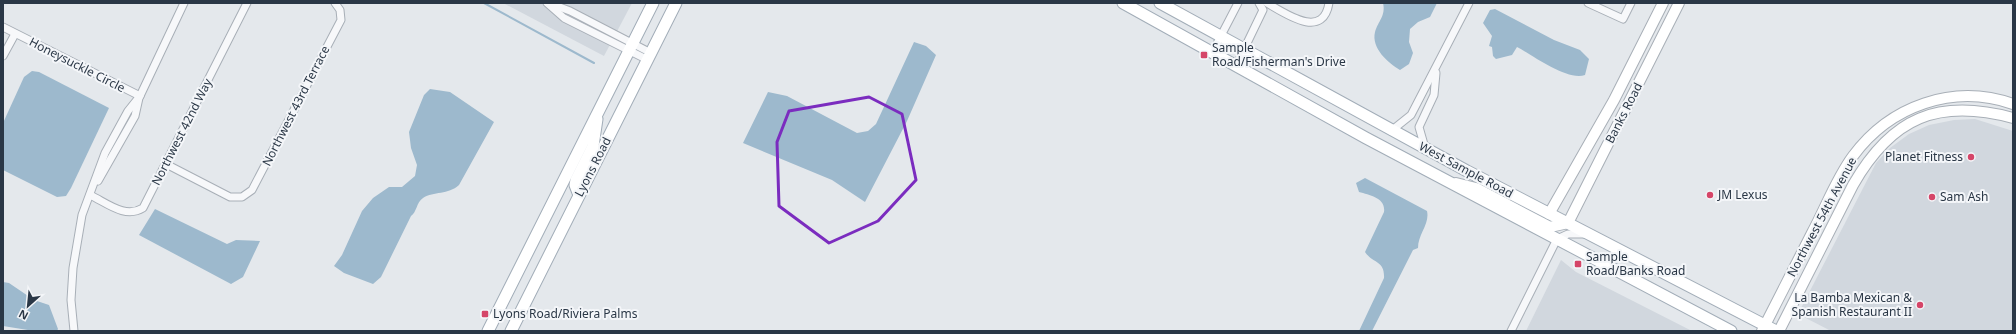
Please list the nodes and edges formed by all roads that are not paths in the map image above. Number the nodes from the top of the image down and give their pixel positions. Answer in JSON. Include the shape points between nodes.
{"nodes":[{"id":1,"x":184,"y":3,"type":"edge"},
{"id":2,"x":247,"y":3,"type":"edge"},
{"id":3,"x":335,"y":3,"type":"edge"},
{"id":4,"x":547,"y":3,"type":"edge"},
{"id":5,"x":652,"y":3,"type":"edge"},
{"id":6,"x":676,"y":3,"type":"edge"},
{"id":7,"x":1123,"y":3,"type":"edge"},
{"id":8,"x":1160,"y":3,"type":"edge"},
{"id":9,"x":1238,"y":3,"type":"edge"},
{"id":10,"x":1259,"y":3,"type":"edge"},
{"id":11,"x":1267,"y":3,"type":"edge"},
{"id":12,"x":1329,"y":3,"type":"edge"},
{"id":13,"x":1469,"y":3,"type":"edge"},
{"id":14,"x":1588,"y":3,"type":"edge"},
{"id":15,"x":1631,"y":3,"type":"edge"},
{"id":16,"x":1663,"y":3,"type":"edge"},
{"id":17,"x":1680,"y":3,"type":"edge"},
{"id":18,"x":3,"y":28,"type":"edge"},
{"id":19,"x":15,"y":34,"type":"junction"},
{"id":20,"x":1220,"y":37,"type":"junction"},
{"id":21,"x":630,"y":47,"type":"junction"},
{"id":22,"x":1243,"y":50,"type":"junction"},
{"id":23,"x":1212,"y":53,"type":"junction"},
{"id":24,"x":3,"y":56,"type":"edge"},
{"id":25,"x":649,"y":57,"type":"junction"},
{"id":26,"x":1236,"y":66,"type":"junction"},
{"id":27,"x":1436,"y":69,"type":"junction"},
{"id":28,"x":140,"y":96,"type":"junction"},
{"id":29,"x":2013,"y":104,"type":"edge"},
{"id":30,"x":598,"y":109,"type":"junction"},
{"id":31,"x":2013,"y":118,"type":"edge"},
{"id":32,"x":1391,"y":131,"type":"junction"},
{"id":33,"x":1425,"y":149,"type":"junction"},
{"id":34,"x":166,"y":164,"type":"junction"},
{"id":35,"x":1450,"y":182,"type":"junction"},
{"id":36,"x":90,"y":195,"type":"junction"},
{"id":37,"x":579,"y":195,"type":"junction"},
{"id":38,"x":1549,"y":214,"type":"junction"},
{"id":39,"x":1568,"y":223,"type":"junction"},
{"id":40,"x":1591,"y":234,"type":"junction"},
{"id":41,"x":1557,"y":239,"type":"junction"},
{"id":42,"x":1764,"y":328,"type":"edge"},
{"id":43,"x":74,"y":331,"type":"edge"},
{"id":44,"x":488,"y":331,"type":"edge"},
{"id":45,"x":511,"y":331,"type":"edge"},
{"id":46,"x":1511,"y":331,"type":"edge"},
{"id":47,"x":1731,"y":331,"type":"edge"},
{"id":48,"x":1778,"y":331,"type":"edge"}],
"edges":[{"from":1,"to":28,"type":"street"},
{"from":2,"to":34,"type":"street","name":"Northwest 42nd Way"},
{"from":3,"to":34,"type":"street","name":"Northwest 43rd Terrace","via":[[340,10],[340,20],[252,190],[242,197],[230,197]]},
{"from":4,"to":21,"type":"street","via":[[564,18]]},
{"from":5,"to":21,"type":"main road","name":"Lyons Road"},
{"from":6,"to":25,"type":"main road","name":"Lyons Road"},
{"from":7,"to":23,"type":"main road","name":"West Sample Road"},
{"from":8,"to":20,"type":"main road","name":"West Sample Road"},
{"from":9,"to":20,"type":"street"},
{"from":10,"to":22,"type":"street","via":[[1263,10]]},
{"from":11,"to":12,"type":"street","via":[[1298,21],[1310,22],[1319,21],[1328,12]]},
{"from":13,"to":27,"type":"street"},
{"from":14,"to":15,"type":"street","via":[[1622,18]]},
{"from":16,"to":38,"type":"street","name":"Banks Road","via":[[1614,100]]},
{"from":17,"to":39,"type":"street","name":"Banks Road"},
{"from":18,"to":19,"type":"street","name":"Honeysuckle Circle"},
{"from":19,"to":24,"type":"street","name":"Honeysuckle Circle"},
{"from":19,"to":28,"type":"street","name":"Honeysuckle Circle"},
{"from":20,"to":22,"type":"main road","name":"West Sample Road"},
{"from":20,"to":23,"type":"street"},
{"from":21,"to":25,"type":"street"},
{"from":21,"to":30,"type":"main road","name":"Lyons Road"},
{"from":22,"to":26,"type":"street"},
{"from":22,"to":32,"type":"main road","name":"West Sample Road"},
{"from":23,"to":26,"type":"main road","name":"West Sample Road"},
{"from":25,"to":37,"type":"main road","name":"Lyons Road"},
{"from":26,"to":35,"type":"main road","name":"West Sample Road"},
{"from":27,"to":32,"type":"street","via":[[1411,115]]},
{"from":27,"to":33,"type":"street","via":[[1434,95],[1419,127]]},
{"from":28,"to":36,"type":"street","via":[[128,111],[105,153]]},
{"from":29,"to":42,"type":"street","name":"Northwest 54th Avenue","via":[[1996,98],[1946,97],[1904,111],[1881,126],[1852,158]]},
{"from":30,"to":37,"type":"main road","via":[[593,146],[576,180]]},
{"from":30,"to":44,"type":"main road","name":"Lyons Road"},
{"from":31,"to":48,"type":"street","name":"Northwest 54th Avenue","via":[[1970,110],[1949,110],[1928,115],[1890,136],[1864,165],[1852,185]]},
{"from":32,"to":33,"type":"main road","name":"West Sample Road"},
{"from":33,"to":38,"type":"main road","name":"West Sample Road"},
{"from":34,"to":36,"type":"street","name":"Northwest 42nd Way","via":[[143,208],[135,213],[127,213]]},
{"from":35,"to":39,"type":"street","via":[[1476,188],[1550,227]]},
{"from":35,"to":41,"type":"main road","name":"West Sample Road"},
{"from":36,"to":43,"type":"street","via":[[82,215],[73,268],[71,300]]},
{"from":37,"to":45,"type":"main road","name":"Lyons Road"},
{"from":38,"to":39,"type":"main road","name":"West Sample Road"},
{"from":39,"to":40,"type":"main road","name":"West Sample Road"},
{"from":40,"to":41,"type":"street","via":[[1573,233]]},
{"from":40,"to":42,"type":"main road","name":"West Sample Road"},
{"from":41,"to":46,"type":"street"},
{"from":41,"to":47,"type":"main road","name":"West Sample Road"},
{"from":42,"to":48,"type":"main road","name":"West Sample Road"}]}
